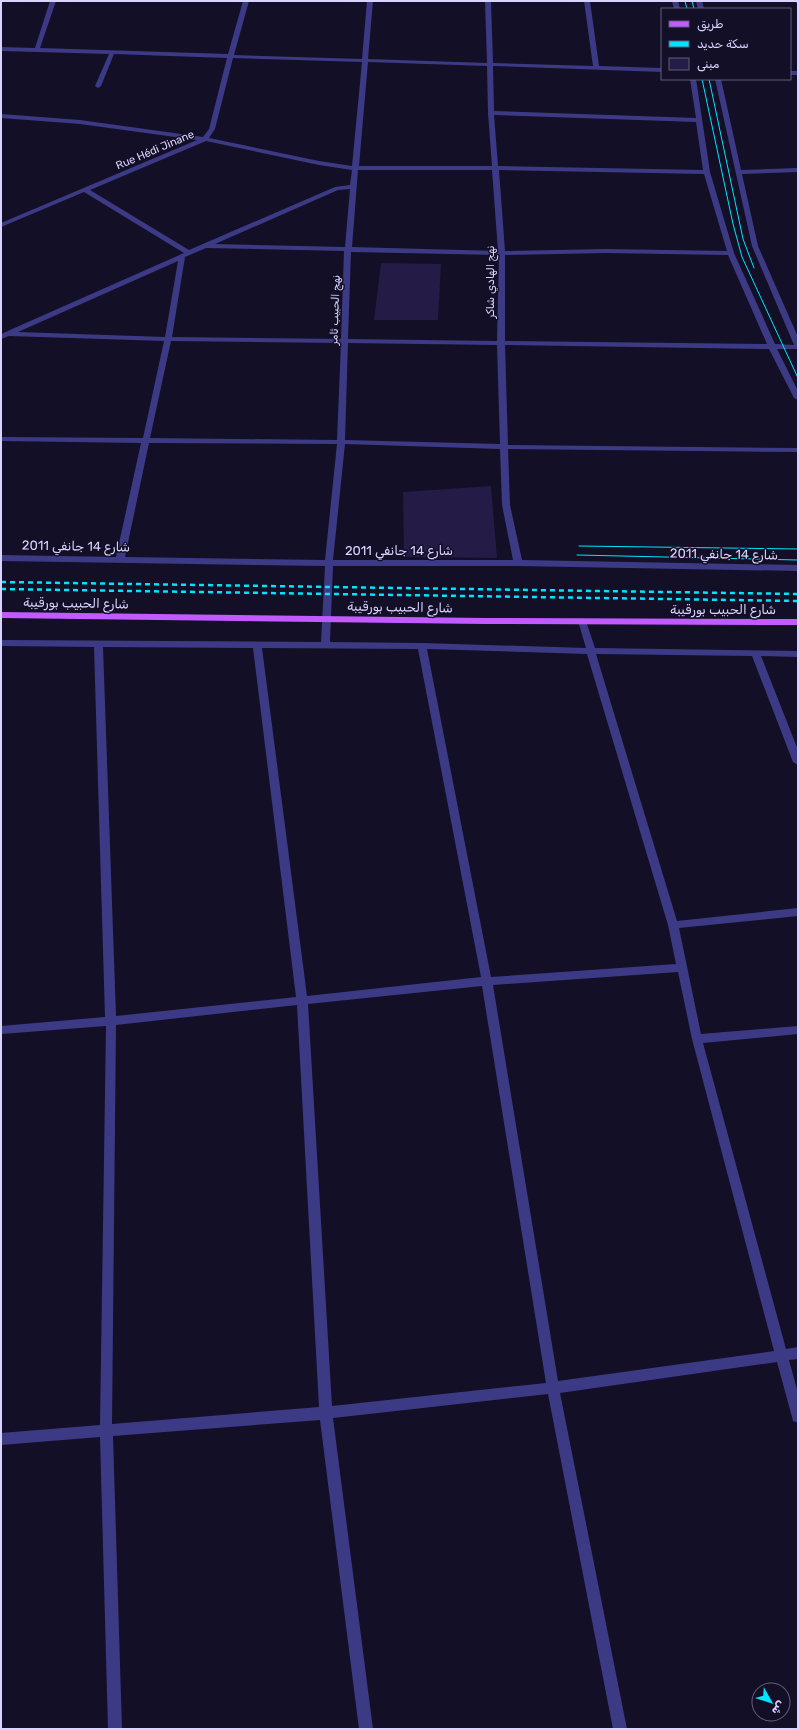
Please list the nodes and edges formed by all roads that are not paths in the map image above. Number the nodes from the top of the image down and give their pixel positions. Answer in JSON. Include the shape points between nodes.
{"nodes":[{"id":1,"x":53,"y":1,"type":"edge"},
{"id":2,"x":246,"y":1,"type":"edge"},
{"id":3,"x":370,"y":1,"type":"edge"},
{"id":4,"x":488,"y":1,"type":"edge"},
{"id":5,"x":587,"y":1,"type":"edge"},
{"id":6,"x":1,"y":49,"type":"edge"},
{"id":7,"x":37,"y":50,"type":"junction"},
{"id":8,"x":112,"y":53,"type":"junction"},
{"id":9,"x":230,"y":57,"type":"junction"},
{"id":10,"x":365,"y":59,"type":"junction"},
{"id":11,"x":490,"y":64,"type":"junction"},
{"id":12,"x":596,"y":68,"type":"junction"},
{"id":13,"x":661,"y":70,"type":"edge"},
{"id":14,"x":693,"y":80,"type":"edge"},
{"id":15,"x":718,"y":80,"type":"edge"},
{"id":16,"x":98,"y":86,"type":"dead end"},
{"id":17,"x":491,"y":113,"type":"junction"},
{"id":18,"x":1,"y":116,"type":"edge"},
{"id":19,"x":700,"y":120,"type":"junction"},
{"id":20,"x":205,"y":139,"type":"junction"},
{"id":21,"x":355,"y":168,"type":"junction"},
{"id":22,"x":494,"y":168,"type":"junction"},
{"id":23,"x":798,"y":170,"type":"edge"},
{"id":24,"x":707,"y":172,"type":"junction"},
{"id":25,"x":739,"y":172,"type":"junction"},
{"id":26,"x":354,"y":187,"type":"junction"},
{"id":27,"x":85,"y":190,"type":"junction"},
{"id":28,"x":1,"y":225,"type":"edge"},
{"id":29,"x":204,"y":246,"type":"junction"},
{"id":30,"x":348,"y":249,"type":"junction"},
{"id":31,"x":502,"y":253,"type":"junction"},
{"id":32,"x":731,"y":253,"type":"junction"},
{"id":33,"x":186,"y":254,"type":"junction"},
{"id":34,"x":5,"y":335,"type":"edge"},
{"id":35,"x":168,"y":339,"type":"junction"},
{"id":36,"x":345,"y":342,"type":"junction"},
{"id":37,"x":501,"y":342,"type":"junction"},
{"id":38,"x":798,"y":346,"type":"edge"},
{"id":39,"x":772,"y":347,"type":"junction"},
{"id":40,"x":798,"y":398,"type":"edge"},
{"id":41,"x":1,"y":439,"type":"edge"},
{"id":42,"x":145,"y":441,"type":"junction"},
{"id":43,"x":341,"y":442,"type":"junction"},
{"id":44,"x":505,"y":447,"type":"junction"},
{"id":45,"x":798,"y":450,"type":"edge"},
{"id":46,"x":1,"y":558,"type":"edge"},
{"id":47,"x":120,"y":560,"type":"junction"},
{"id":48,"x":518,"y":563,"type":"junction"},
{"id":49,"x":329,"y":564,"type":"junction"},
{"id":50,"x":798,"y":568,"type":"edge"},
{"id":51,"x":1,"y":615,"type":"edge"},
{"id":52,"x":326,"y":620,"type":"junction"},
{"id":53,"x":582,"y":621,"type":"junction"},
{"id":54,"x":798,"y":622,"type":"edge"},
{"id":55,"x":1,"y":643,"type":"edge"},
{"id":56,"x":257,"y":644,"type":"junction"},
{"id":57,"x":98,"y":645,"type":"junction"},
{"id":58,"x":325,"y":645,"type":"junction"},
{"id":59,"x":422,"y":646,"type":"junction"},
{"id":60,"x":591,"y":651,"type":"junction"},
{"id":61,"x":756,"y":653,"type":"junction"},
{"id":62,"x":798,"y":654,"type":"edge"},
{"id":63,"x":798,"y":762,"type":"edge"},
{"id":64,"x":798,"y":912,"type":"edge"},
{"id":65,"x":673,"y":925,"type":"junction"},
{"id":66,"x":681,"y":968,"type":"junction"},
{"id":67,"x":487,"y":981,"type":"junction"},
{"id":68,"x":302,"y":1001,"type":"junction"},
{"id":69,"x":111,"y":1021,"type":"junction"},
{"id":70,"x":1,"y":1030,"type":"edge"},
{"id":71,"x":798,"y":1030,"type":"edge"},
{"id":72,"x":697,"y":1039,"type":"junction"},
{"id":73,"x":798,"y":1353,"type":"edge"},
{"id":74,"x":780,"y":1354,"type":"junction"},
{"id":75,"x":553,"y":1388,"type":"junction"},
{"id":76,"x":326,"y":1413,"type":"junction"},
{"id":77,"x":798,"y":1417,"type":"edge"},
{"id":78,"x":106,"y":1429,"type":"junction"},
{"id":79,"x":1,"y":1439,"type":"edge"},
{"id":80,"x":115,"y":1729,"type":"edge"},
{"id":81,"x":366,"y":1729,"type":"edge"},
{"id":82,"x":620,"y":1729,"type":"edge"}],
"edges":[{"from":1,"to":7,"type":"street"},
{"from":2,"to":9,"type":"street","name":"Rue Hédi Jinane"},
{"from":3,"to":10,"type":"street","name":"نهج الحبيب ثامر"},
{"from":4,"to":11,"type":"street","name":"نهج الهادي شاكر"},
{"from":5,"to":12,"type":"street"},
{"from":6,"to":7,"type":"street"},
{"from":7,"to":8,"type":"street"},
{"from":8,"to":9,"type":"street"},
{"from":8,"to":16,"type":"street"},
{"from":9,"to":10,"type":"street"},
{"from":9,"to":20,"type":"street","name":"Rue Hédi Jinane","via":[[212,129]]},
{"from":10,"to":11,"type":"street"},
{"from":10,"to":21,"type":"street","name":"نهج الحبيب ثامر"},
{"from":11,"to":12,"type":"street"},
{"from":11,"to":17,"type":"street","name":"نهج الهادي شاكر"},
{"from":12,"to":13,"type":"street"},
{"from":14,"to":19,"type":"street"},
{"from":15,"to":25,"type":"street"},
{"from":17,"to":19,"type":"street"},
{"from":17,"to":22,"type":"street","name":"نهج الهادي شاكر"},
{"from":18,"to":20,"type":"street","via":[[80,122]]},
{"from":19,"to":24,"type":"street"},
{"from":20,"to":21,"type":"street"},
{"from":20,"to":27,"type":"street","name":"Rue Hédi Jinane"},
{"from":21,"to":22,"type":"street"},
{"from":21,"to":26,"type":"street","name":"نهج الحبيب ثامر"},
{"from":22,"to":24,"type":"street"},
{"from":22,"to":31,"type":"street","name":"نهج الهادي شاكر"},
{"from":23,"to":25,"type":"street"},
{"from":24,"to":32,"type":"street"},
{"from":25,"to":38,"type":"street","via":[[755,246]]},
{"from":26,"to":29,"type":"street","via":[[337,188]]},
{"from":26,"to":30,"type":"street","name":"نهج الحبيب ثامر"},
{"from":27,"to":28,"type":"street","name":"Rue Hédi Jinane"},
{"from":27,"to":33,"type":"street"},
{"from":29,"to":30,"type":"street"},
{"from":29,"to":33,"type":"street"},
{"from":30,"to":31,"type":"street"},
{"from":30,"to":36,"type":"street","name":"نهج الحبيب ثامر"},
{"from":31,"to":32,"type":"street"},
{"from":31,"to":37,"type":"street","name":"نهج الهادي شاكر"},
{"from":32,"to":39,"type":"street"},
{"from":33,"to":34,"type":"street"},
{"from":33,"to":35,"type":"street"},
{"from":34,"to":35,"type":"street"},
{"from":35,"to":36,"type":"street"},
{"from":35,"to":42,"type":"street"},
{"from":36,"to":37,"type":"street"},
{"from":36,"to":43,"type":"street","name":"نهج الحبيب ثامر"},
{"from":37,"to":39,"type":"street"},
{"from":37,"to":44,"type":"street","name":"نهج الهادي شاكر"},
{"from":38,"to":39,"type":"street"},
{"from":39,"to":40,"type":"street"},
{"from":41,"to":42,"type":"street"},
{"from":42,"to":43,"type":"street"},
{"from":42,"to":47,"type":"street"},
{"from":43,"to":44,"type":"street"},
{"from":43,"to":49,"type":"street","name":"نهج الحبيب ثامر"},
{"from":44,"to":45,"type":"street"},
{"from":44,"to":48,"type":"street","name":"نهج الهادي شاكر","via":[[506,505]]},
{"from":46,"to":47,"type":"street","name":"شارع 14 جانفي 2011"},
{"from":47,"to":49,"type":"street","name":"شارع 14 جانفي 2011"},
{"from":48,"to":49,"type":"street","name":"شارع 14 جانفي 2011"},
{"from":48,"to":50,"type":"street","name":"شارع 14 جانفي 2011"},
{"from":49,"to":52,"type":"street","name":"نهج الحبيب ثامر"},
{"from":51,"to":52,"type":"main road","name":"شارع الحبيب بورقيبة"},
{"from":52,"to":53,"type":"main road","name":"شارع الحبيب بورقيبة"},
{"from":52,"to":58,"type":"street","name":"نهج الحبيب ثامر"},
{"from":53,"to":54,"type":"main road","name":"شارع الحبيب بورقيبة"},
{"from":53,"to":60,"type":"street"},
{"from":55,"to":57,"type":"street"},
{"from":56,"to":57,"type":"street"},
{"from":56,"to":58,"type":"street"},
{"from":56,"to":68,"type":"street"},
{"from":57,"to":69,"type":"street"},
{"from":58,"to":59,"type":"street"},
{"from":59,"to":60,"type":"street"},
{"from":59,"to":67,"type":"street"},
{"from":60,"to":61,"type":"street"},
{"from":60,"to":65,"type":"street"},
{"from":61,"to":62,"type":"street"},
{"from":61,"to":63,"type":"street"},
{"from":64,"to":65,"type":"street"},
{"from":65,"to":66,"type":"street"},
{"from":66,"to":67,"type":"street"},
{"from":66,"to":72,"type":"street"},
{"from":67,"to":68,"type":"street"},
{"from":67,"to":75,"type":"street"},
{"from":68,"to":69,"type":"street"},
{"from":68,"to":76,"type":"street"},
{"from":69,"to":70,"type":"street"},
{"from":69,"to":78,"type":"street"},
{"from":71,"to":72,"type":"street"},
{"from":72,"to":74,"type":"street"},
{"from":73,"to":74,"type":"street"},
{"from":74,"to":75,"type":"street"},
{"from":74,"to":77,"type":"street"},
{"from":75,"to":76,"type":"street"},
{"from":75,"to":82,"type":"street"},
{"from":76,"to":78,"type":"street"},
{"from":76,"to":81,"type":"street"},
{"from":78,"to":79,"type":"street"},
{"from":78,"to":80,"type":"street"}]}
